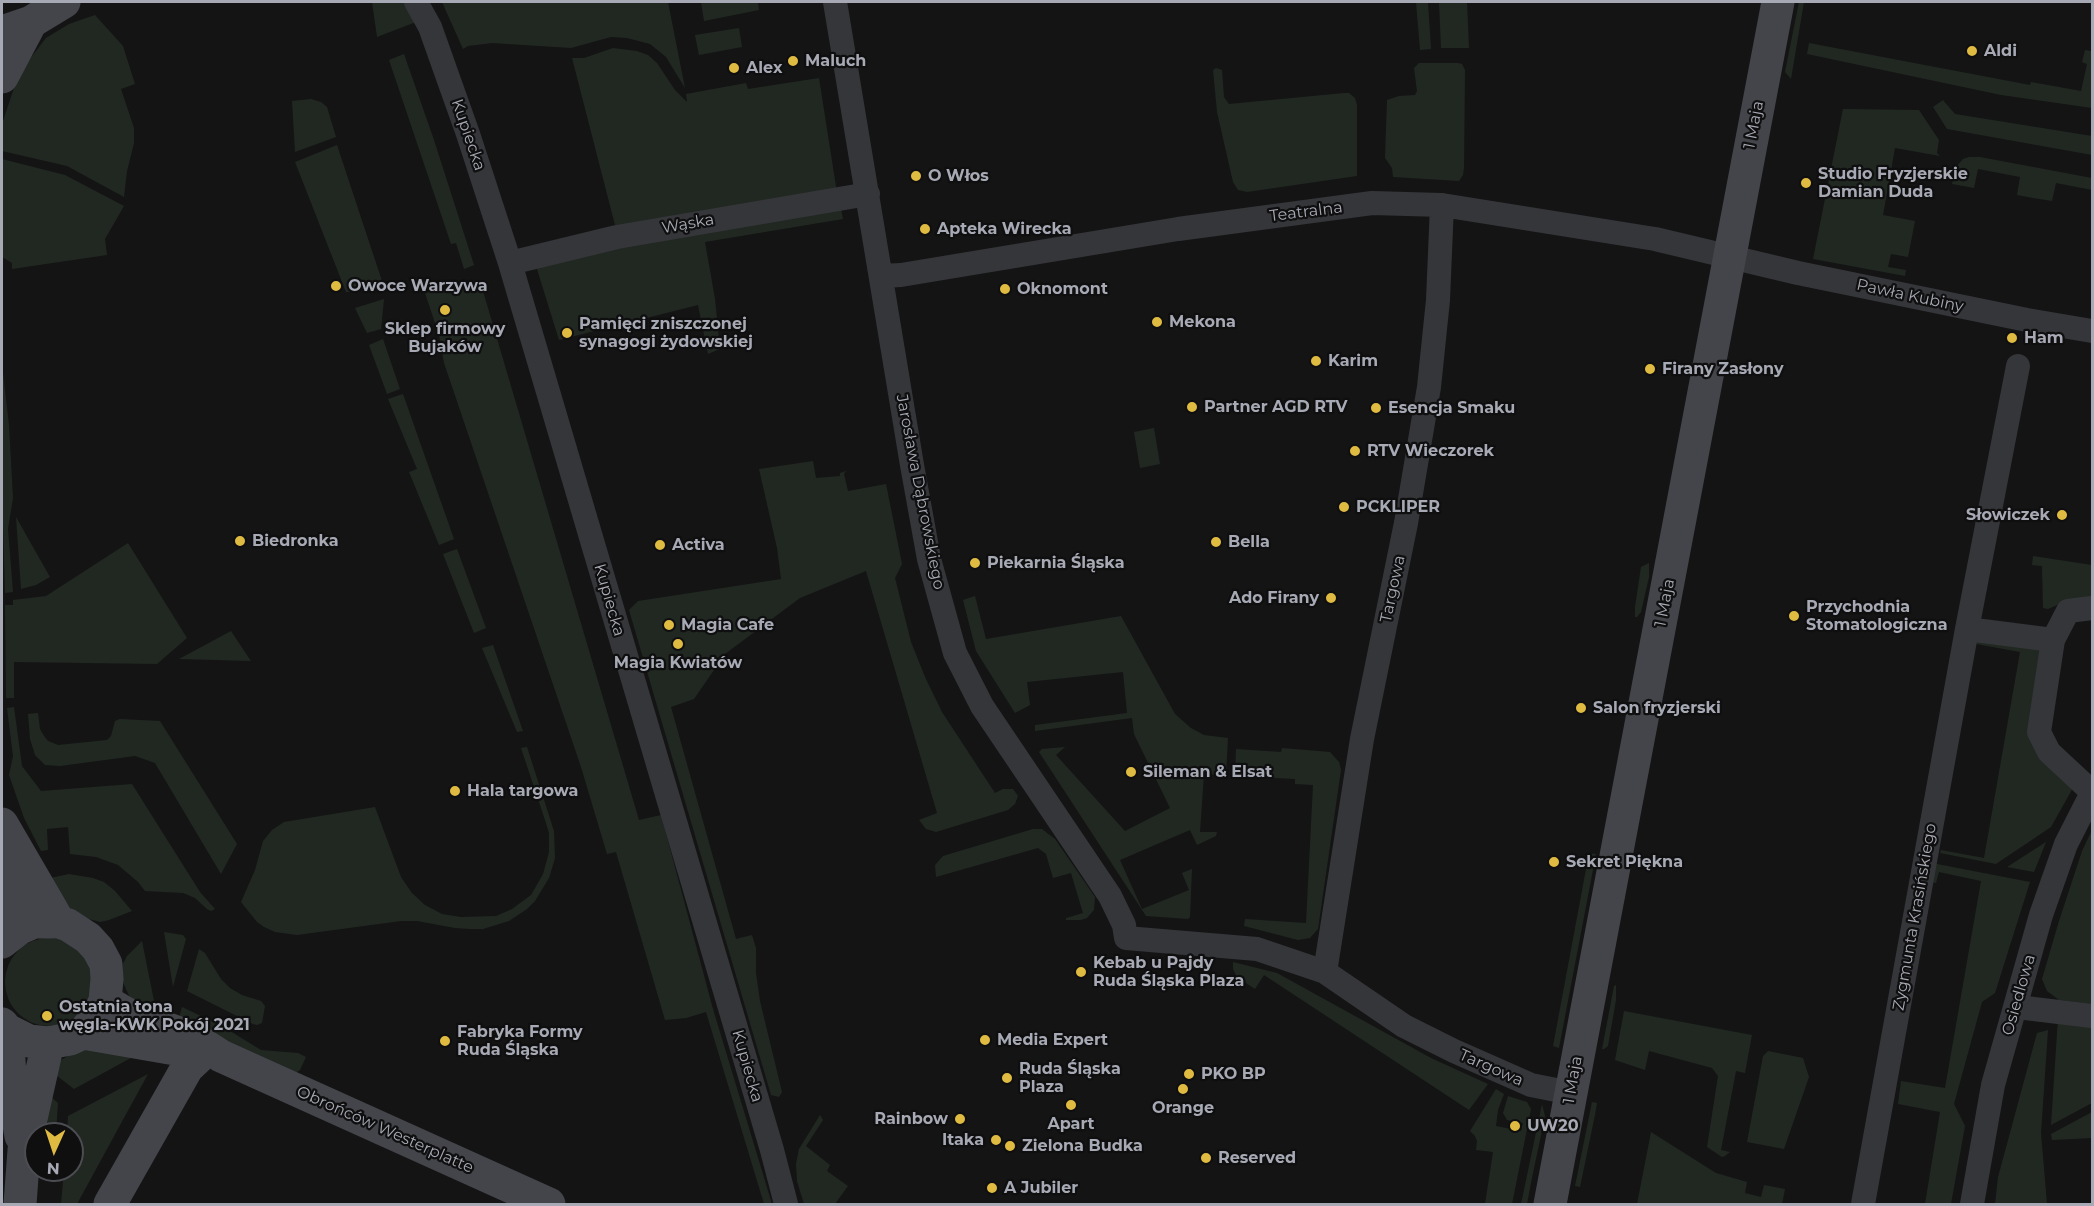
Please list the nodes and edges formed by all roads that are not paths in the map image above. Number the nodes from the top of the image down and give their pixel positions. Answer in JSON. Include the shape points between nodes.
{"nodes":[{"id":1,"x":64,"y":2,"type":"edge"},
{"id":2,"x":416,"y":2,"type":"edge"},
{"id":3,"x":835,"y":2,"type":"edge"},
{"id":4,"x":1778,"y":2,"type":"edge"},
{"id":5,"x":16,"y":27,"type":"edge"},
{"id":6,"x":2,"y":77,"type":"edge"},
{"id":7,"x":868,"y":194,"type":"junction"},
{"id":8,"x":1442,"y":205,"type":"junction"},
{"id":9,"x":1729,"y":256,"type":"junction"},
{"id":10,"x":510,"y":263,"type":"junction"},
{"id":11,"x":882,"y":276,"type":"junction"},
{"id":12,"x":2092,"y":331,"type":"edge"},
{"id":13,"x":2018,"y":366,"type":"dead end"},
{"id":14,"x":2092,"y":608,"type":"edge"},
{"id":15,"x":1967,"y":629,"type":"junction"},
{"id":16,"x":2054,"y":640,"type":"junction"},
{"id":17,"x":2092,"y":793,"type":"edge"},
{"id":18,"x":2,"y":824,"type":"edge"},
{"id":19,"x":2,"y":837,"type":"edge"},
{"id":20,"x":59,"y":922,"type":"junction"},
{"id":21,"x":11,"y":935,"type":"edge"},
{"id":22,"x":1126,"y":938,"type":"joint"},
{"id":23,"x":1325,"y":972,"type":"junction"},
{"id":24,"x":105,"y":1001,"type":"junction"},
{"id":25,"x":2017,"y":1007,"type":"junction"},
{"id":26,"x":2092,"y":1016,"type":"edge"},
{"id":27,"x":4,"y":1027,"type":"edge"},
{"id":28,"x":83,"y":1033,"type":"junction"},
{"id":29,"x":48,"y":1043,"type":"junction"},
{"id":30,"x":212,"y":1055,"type":"junction"},
{"id":31,"x":1571,"y":1093,"type":"junction"},
{"id":32,"x":30,"y":1122,"type":"edge"},
{"id":33,"x":24,"y":1150,"type":"joint"},
{"id":34,"x":20,"y":1204,"type":"edge"},
{"id":35,"x":110,"y":1204,"type":"edge"},
{"id":36,"x":549,"y":1204,"type":"edge"},
{"id":37,"x":786,"y":1204,"type":"edge"},
{"id":38,"x":1550,"y":1204,"type":"edge"},
{"id":39,"x":1863,"y":1204,"type":"edge"},
{"id":40,"x":1972,"y":1204,"type":"edge"}],
"edges":[{"from":1,"to":5,"type":"street"},
{"from":2,"to":10,"type":"street","name":"Kupiecka","via":[[430,27]]},
{"from":3,"to":7,"type":"street","name":"Jarosława Dąbrowskiego"},
{"from":4,"to":9,"type":"street","name":"1 Maja"},
{"from":5,"to":6,"type":"street"},
{"from":7,"to":10,"type":"street","name":"Wąska","via":[[617,237]]},
{"from":7,"to":11,"type":"street","name":"Jarosława Dąbrowskiego"},
{"from":8,"to":9,"type":"street","name":"Teatralna","via":[[1655,239]]},
{"from":8,"to":11,"type":"street","name":"Teatralna","via":[[1372,203]]},
{"from":8,"to":23,"type":"street","name":"Targowa","via":[[1430,387],[1362,739]]},
{"from":9,"to":12,"type":"street","name":"Pawła Kubiny"},
{"from":9,"to":31,"type":"street","name":"1 Maja"},
{"from":10,"to":37,"type":"street","name":"Kupiecka"},
{"from":11,"to":22,"type":"street","name":"Jarosława Dąbrowskiego","via":[[929,560],[955,653],[982,706],[1110,896]]},
{"from":13,"to":15,"type":"street","name":"Zygmunta Krasińskiego"},
{"from":14,"to":16,"type":"street","via":[[2068,611]]},
{"from":15,"to":16,"type":"street"},
{"from":15,"to":39,"type":"street","name":"Zygmunta Krasińskiego"},
{"from":16,"to":17,"type":"street","via":[[2039,732],[2049,752]]},
{"from":17,"to":25,"type":"street","name":"Osiedlowa","via":[[2066,844],[2041,915]]},
{"from":18,"to":20,"type":"street"},
{"from":19,"to":21,"type":"street","via":[[14,885]]},
{"from":20,"to":21,"type":"street","via":[[34,922]]},
{"from":20,"to":24,"type":"street","via":[[77,929],[98,949],[106,964]]},
{"from":22,"to":23,"type":"street","name":"Targowa","via":[[1257,949]]},
{"from":23,"to":31,"type":"street","name":"Targowa","via":[[1404,1026],[1454,1052],[1531,1085]]},
{"from":24,"to":28,"type":"street"},
{"from":24,"to":30,"type":"street","name":"Obrońców Westerplatte","via":[[125,1013],[195,1039]]},
{"from":25,"to":26,"type":"street"},
{"from":25,"to":40,"type":"street","name":"Osiedlowa","via":[[1993,1085]]},
{"from":27,"to":29,"type":"street","via":[[28,1041]]},
{"from":27,"to":33,"type":"street"},
{"from":28,"to":29,"type":"street"},
{"from":28,"to":30,"type":"street","name":"Obrońców Westerplatte"},
{"from":29,"to":32,"type":"street"},
{"from":30,"to":35,"type":"street","via":[[187,1068]]},
{"from":30,"to":36,"type":"street","name":"Obrońców Westerplatte"},
{"from":31,"to":38,"type":"street","name":"1 Maja"},
{"from":33,"to":34,"type":"street"}]}
